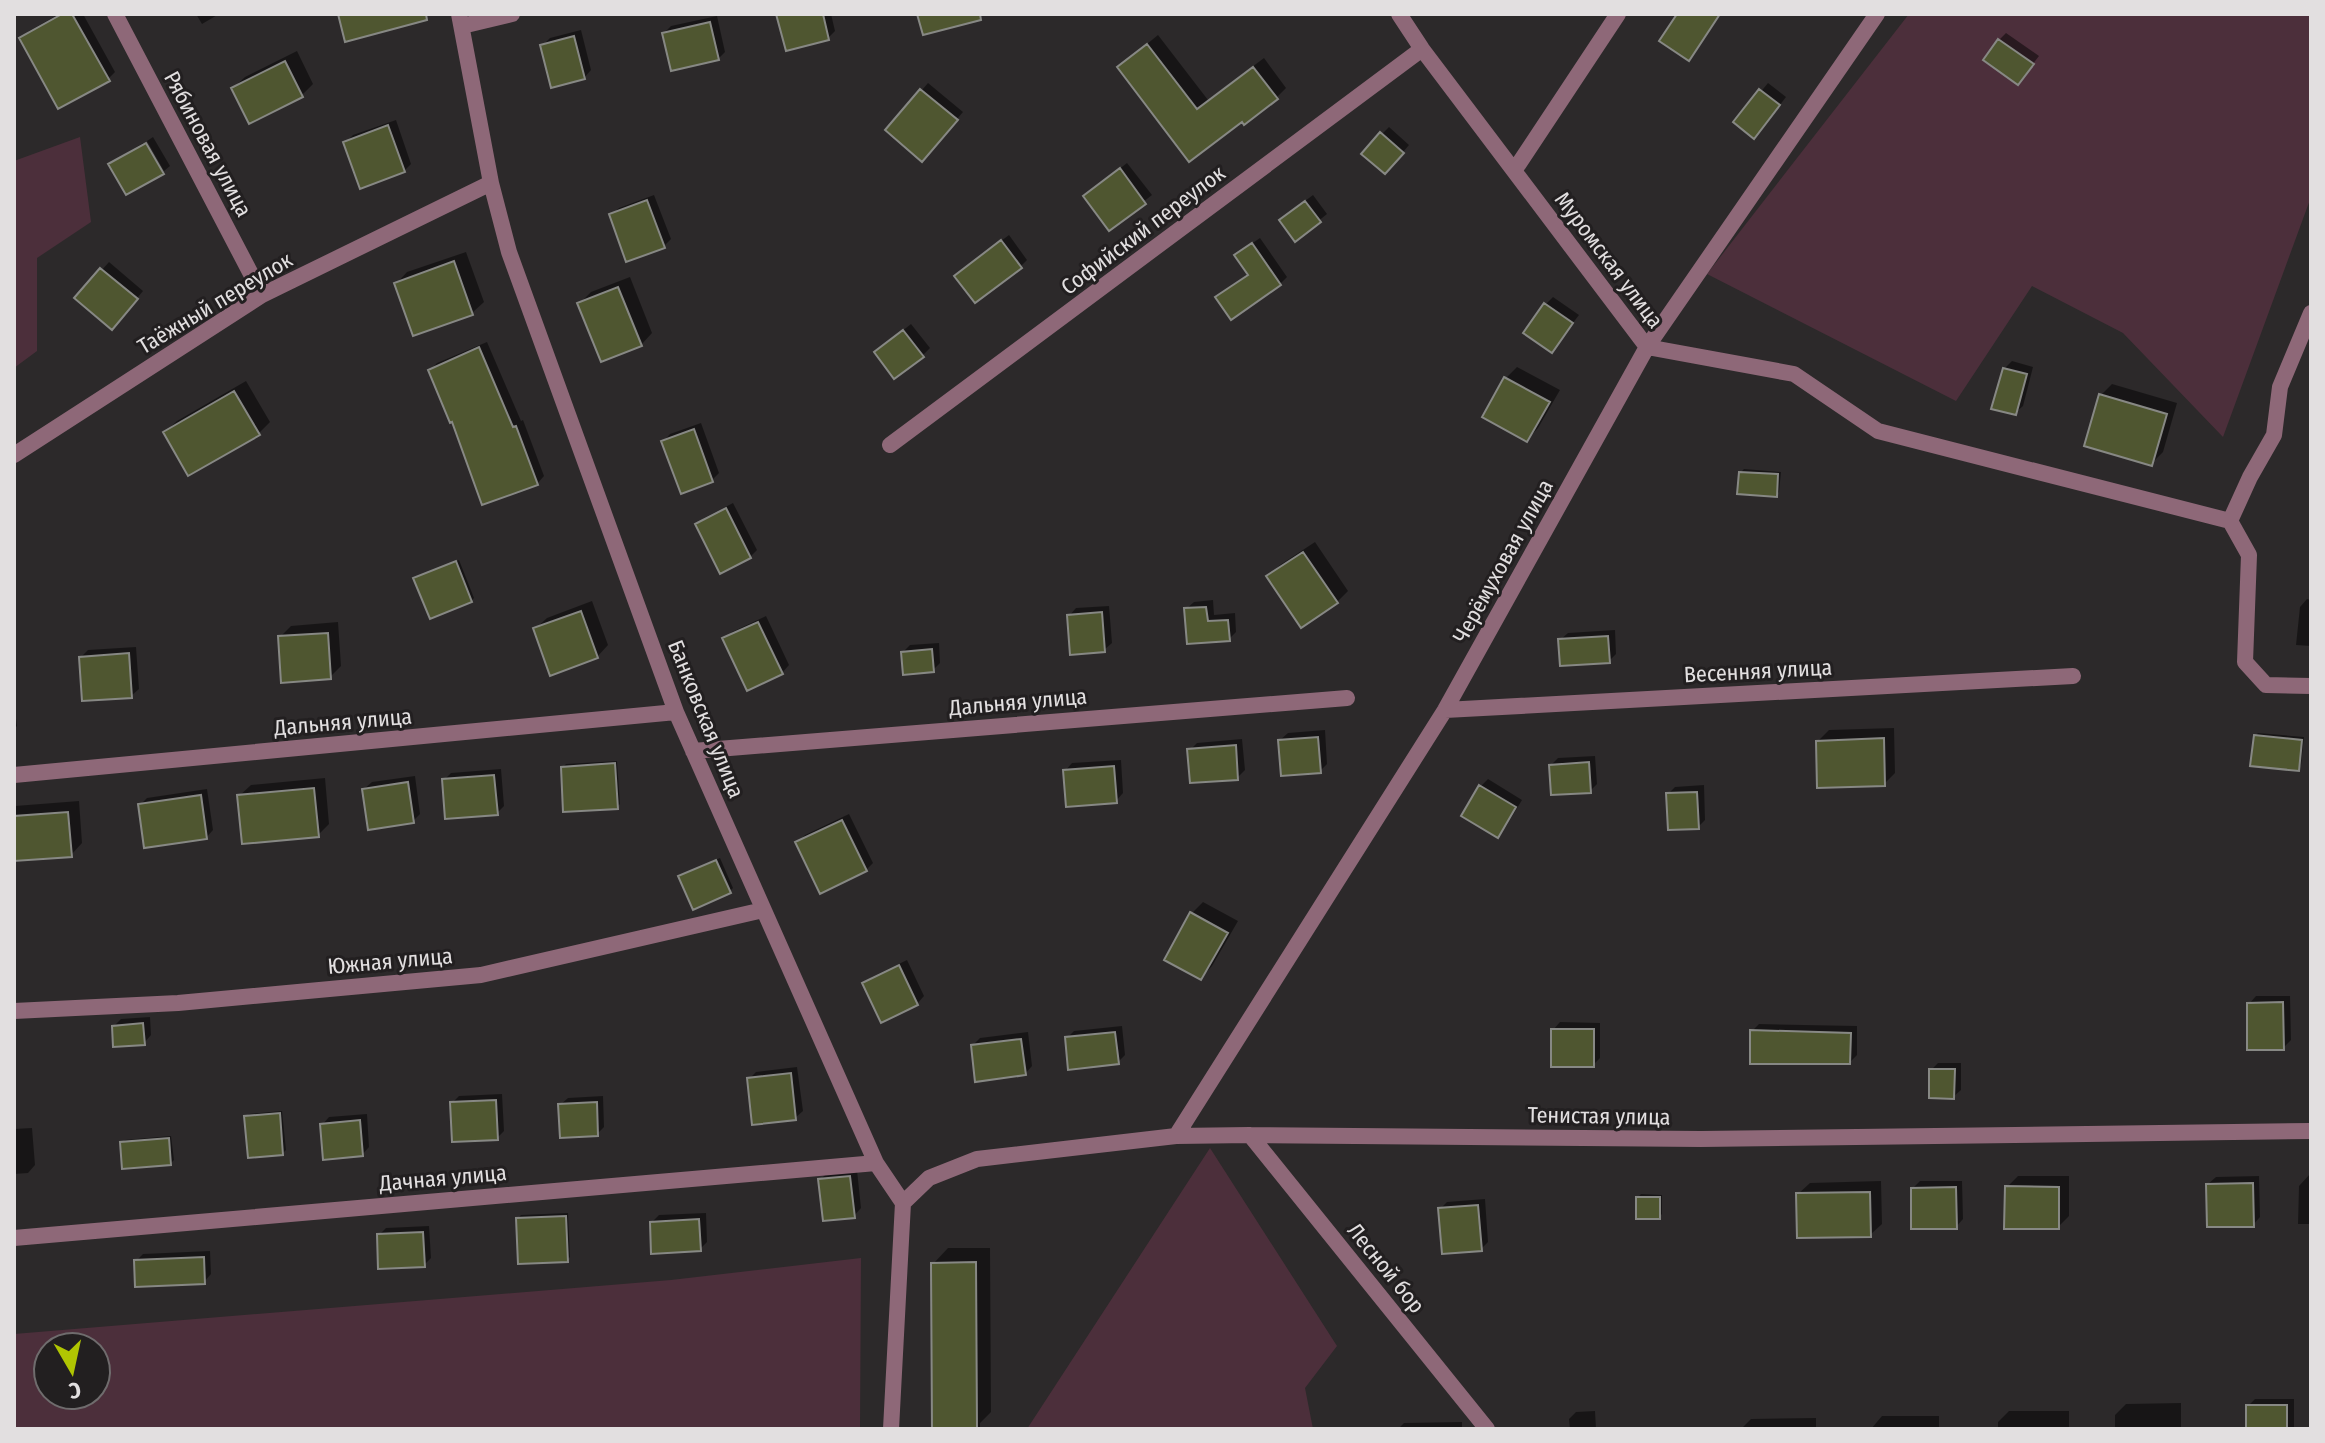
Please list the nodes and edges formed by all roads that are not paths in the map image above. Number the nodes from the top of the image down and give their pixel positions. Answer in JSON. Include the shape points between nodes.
{"nodes":[{"id":1,"x":115,"y":14,"type":"edge"},
{"id":2,"x":512,"y":14,"type":"edge"},
{"id":3,"x":1399,"y":14,"type":"edge"},
{"id":4,"x":1618,"y":14,"type":"edge"},
{"id":5,"x":1877,"y":14,"type":"edge"},
{"id":6,"x":461,"y":20,"type":"edge"},
{"id":7,"x":1422,"y":49,"type":"junction"},
{"id":8,"x":1514,"y":171,"type":"junction"},
{"id":9,"x":491,"y":183,"type":"junction"},
{"id":10,"x":262,"y":295,"type":"junction"},
{"id":11,"x":2311,"y":313,"type":"edge"},
{"id":12,"x":1647,"y":347,"type":"junction"},
{"id":13,"x":890,"y":445,"type":"dead end"},
{"id":14,"x":14,"y":455,"type":"edge"},
{"id":15,"x":2230,"y":521,"type":"junction"},
{"id":16,"x":2073,"y":676,"type":"dead end"},
{"id":17,"x":2311,"y":686,"type":"edge"},
{"id":18,"x":1347,"y":698,"type":"dead end"},
{"id":19,"x":1445,"y":710,"type":"junction"},
{"id":20,"x":676,"y":712,"type":"junction"},
{"id":21,"x":693,"y":751,"type":"junction"},
{"id":22,"x":14,"y":775,"type":"edge"},
{"id":23,"x":763,"y":910,"type":"junction"},
{"id":24,"x":14,"y":1011,"type":"edge"},
{"id":25,"x":2311,"y":1131,"type":"edge"},
{"id":26,"x":1250,"y":1135,"type":"junction"},
{"id":27,"x":1176,"y":1136,"type":"junction"},
{"id":28,"x":876,"y":1163,"type":"junction"},
{"id":29,"x":903,"y":1203,"type":"junction"},
{"id":30,"x":14,"y":1238,"type":"edge"},
{"id":31,"x":891,"y":1429,"type":"edge"},
{"id":32,"x":1487,"y":1429,"type":"edge"}],
"edges":[{"from":1,"to":10,"type":"street","name":"Рябиновая улица"},
{"from":2,"to":6,"type":"street"},
{"from":3,"to":7,"type":"street","name":"Муромская улица"},
{"from":4,"to":8,"type":"street"},
{"from":5,"to":12,"type":"street","name":"Черёмуховая улица"},
{"from":6,"to":9,"type":"street","name":"Банковская улица"},
{"from":7,"to":8,"type":"street","name":"Муромская улица"},
{"from":7,"to":13,"type":"street","name":"Софийский переулок"},
{"from":8,"to":12,"type":"street","name":"Муромская улица"},
{"from":9,"to":10,"type":"street","name":"Таёжный переулок"},
{"from":9,"to":20,"type":"street","name":"Банковская улица","via":[[509,252]]},
{"from":10,"to":14,"type":"street","name":"Таёжный переулок"},
{"from":11,"to":15,"type":"street","via":[[2280,387],[2274,435]]},
{"from":12,"to":15,"type":"street","name":"Муромская улица","via":[[1794,374],[1878,431]]},
{"from":12,"to":19,"type":"street","name":"Черёмуховая улица"},
{"from":15,"to":17,"type":"street","via":[[2249,555],[2245,662],[2266,685]]},
{"from":16,"to":19,"type":"street","name":"Весенняя улица"},
{"from":18,"to":21,"type":"street","name":"Дальняя улица"},
{"from":19,"to":27,"type":"street","name":"Черёмуховая улица"},
{"from":20,"to":21,"type":"street","name":"Банковская улица"},
{"from":20,"to":22,"type":"street","name":"Дальняя улица"},
{"from":21,"to":23,"type":"street","name":"Банковская улица"},
{"from":23,"to":24,"type":"street","name":"Южная улица","via":[[481,975],[178,1003]]},
{"from":23,"to":28,"type":"street","name":"Банковская улица"},
{"from":25,"to":26,"type":"street","name":"Тенистая улица","via":[[1701,1139]]},
{"from":26,"to":27,"type":"street","name":"Тенистая улица"},
{"from":26,"to":32,"type":"street","name":"Лесной бор"},
{"from":27,"to":29,"type":"street","name":"Тенистая улица","via":[[977,1159],[929,1178]]},
{"from":28,"to":29,"type":"street","name":"Банковская улица"},
{"from":28,"to":30,"type":"street","name":"Дачная улица"},
{"from":29,"to":31,"type":"street"}]}
